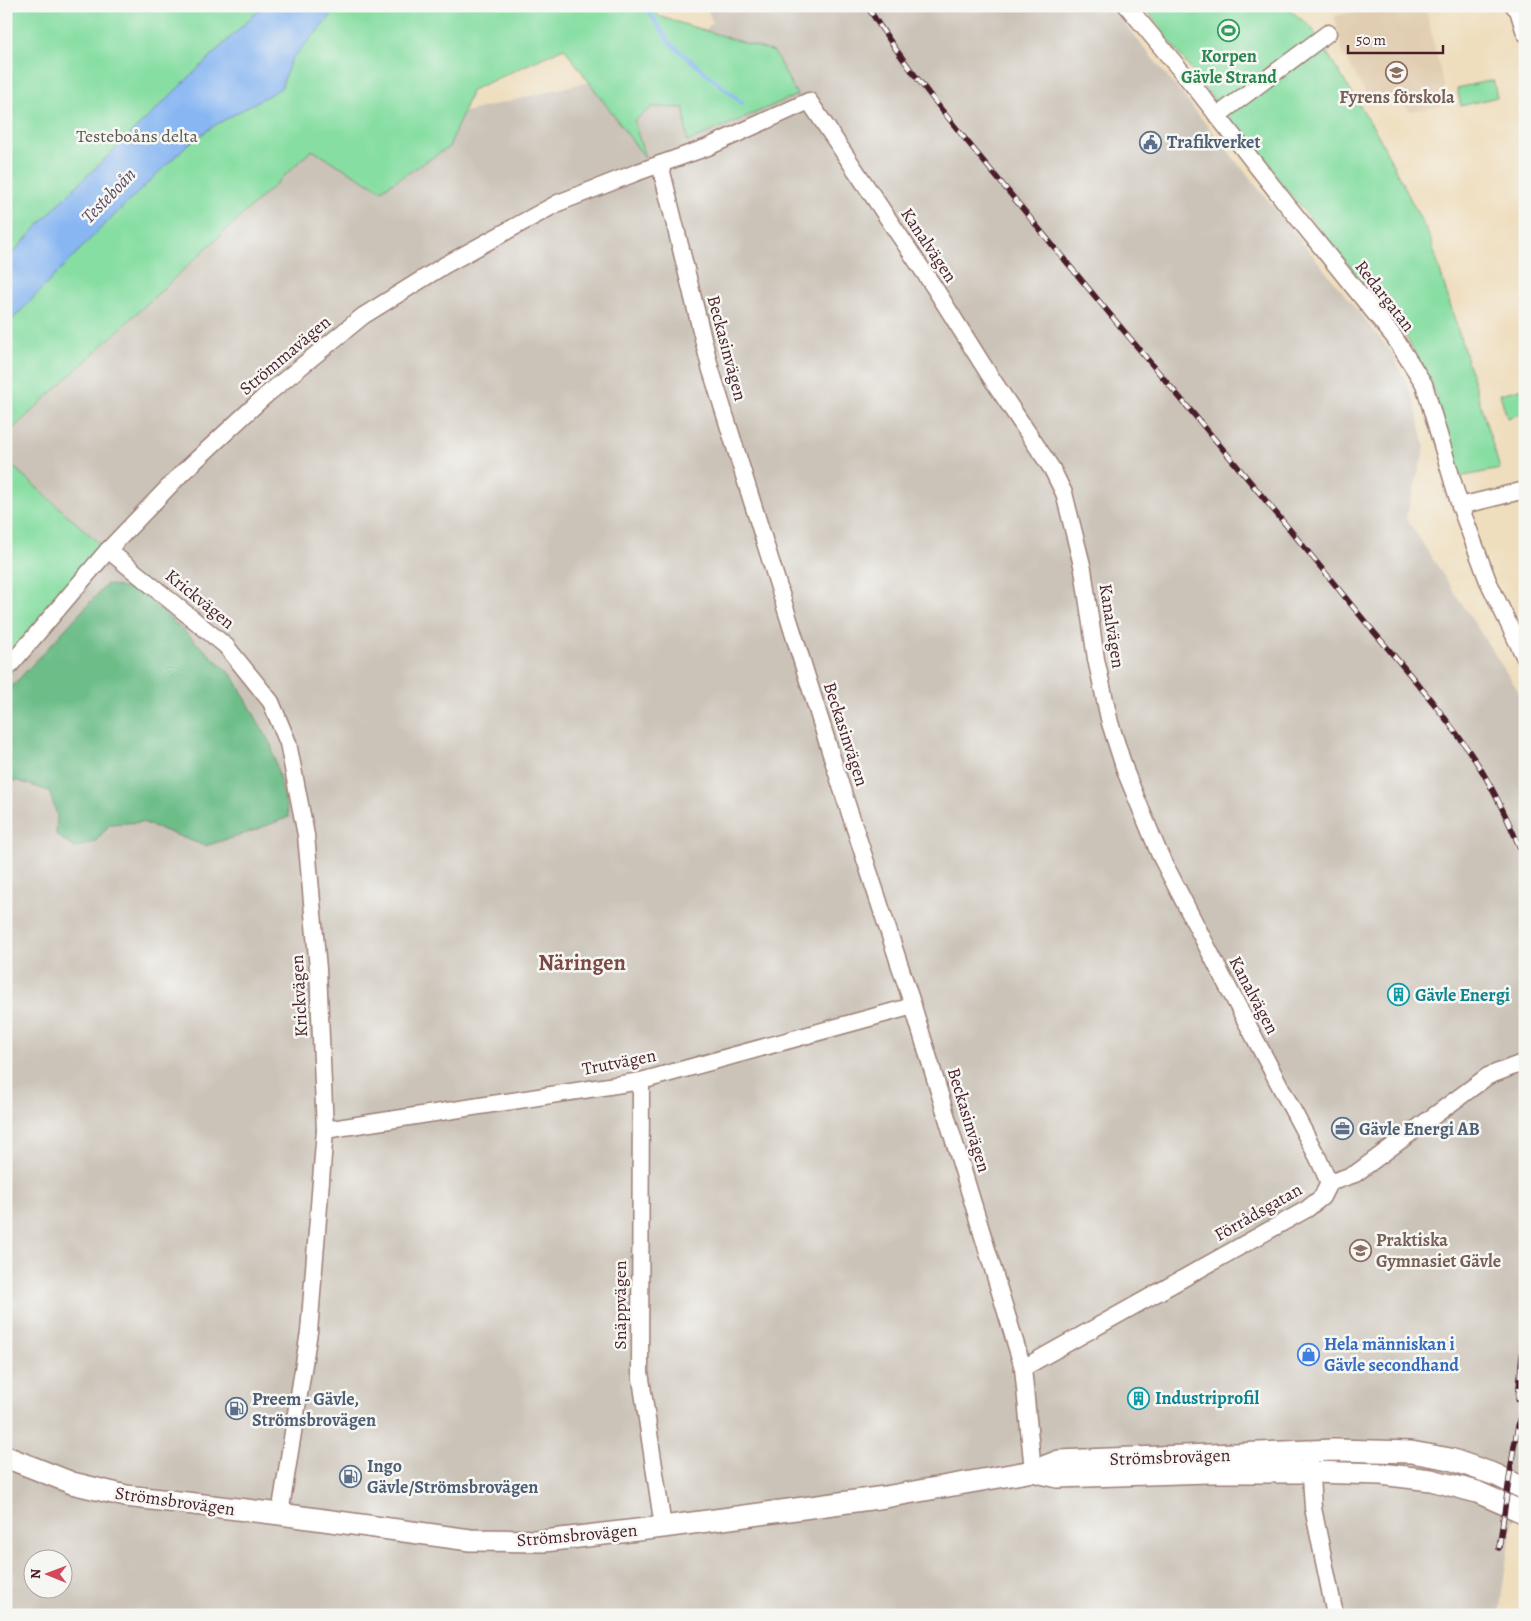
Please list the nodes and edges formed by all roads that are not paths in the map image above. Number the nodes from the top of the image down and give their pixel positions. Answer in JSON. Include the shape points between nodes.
{"nodes":[{"id":1,"x":1127,"y":6,"type":"edge"},
{"id":2,"x":1514,"y":6,"type":"edge"},
{"id":3,"x":1328,"y":33,"type":"dead end"},
{"id":4,"x":1525,"y":33,"type":"edge"},
{"id":5,"x":1217,"y":116,"type":"junction"},
{"id":6,"x":660,"y":164,"type":"junction"},
{"id":7,"x":1525,"y":490,"type":"edge"},
{"id":8,"x":1460,"y":506,"type":"junction"},
{"id":9,"x":108,"y":550,"type":"junction"},
{"id":10,"x":1525,"y":658,"type":"edge"},
{"id":11,"x":6,"y":670,"type":"edge"},
{"id":12,"x":913,"y":1006,"type":"junction"},
{"id":13,"x":1525,"y":1062,"type":"edge"},
{"id":14,"x":641,"y":1081,"type":"junction"},
{"id":15,"x":325,"y":1130,"type":"junction"},
{"id":16,"x":1329,"y":1183,"type":"junction"},
{"id":17,"x":1023,"y":1368,"type":"junction"},
{"id":18,"x":6,"y":1457,"type":"edge"},
{"id":19,"x":1310,"y":1462,"type":"junction"},
{"id":20,"x":1032,"y":1471,"type":"junction"},
{"id":21,"x":1525,"y":1489,"type":"edge"},
{"id":22,"x":1525,"y":1513,"type":"edge"},
{"id":23,"x":280,"y":1514,"type":"junction"},
{"id":24,"x":664,"y":1527,"type":"junction"},
{"id":25,"x":1335,"y":1615,"type":"edge"}],
"edges":[{"from":1,"to":5,"type":"street","name":"Redargatan"},
{"from":2,"to":4,"type":"street"},
{"from":3,"to":5,"type":"street"},
{"from":5,"to":8,"type":"street","name":"Redargatan","via":[[1394,337],[1424,384]]},
{"from":6,"to":9,"type":"street","name":"Strömmavägen","via":[[558,203],[445,265],[363,316],[265,396],[180,475]]},
{"from":6,"to":12,"type":"street","name":"Beckasinvägen","via":[[710,367]]},
{"from":6,"to":16,"type":"street","name":"Kanalvägen","via":[[708,147],[809,101],[934,287],[1052,469],[1064,493],[1083,569],[1110,723],[1126,773],[1159,853]]},
{"from":7,"to":8,"type":"street"},
{"from":8,"to":10,"type":"street","name":"Redargatan","via":[[1488,582]]},
{"from":9,"to":11,"type":"street","name":"Strömmavägen"},
{"from":9,"to":15,"type":"street","name":"Krickvägen","via":[[226,646],[271,702],[288,742],[306,835],[318,969]]},
{"from":12,"to":14,"type":"street","name":"Trutvägen"},
{"from":12,"to":17,"type":"street","name":"Beckasinvägen"},
{"from":13,"to":16,"type":"street","via":[[1488,1076],[1355,1174]]},
{"from":14,"to":15,"type":"street","name":"Trutvägen"},
{"from":14,"to":24,"type":"street","name":"Snäppvägen","via":[[640,1372]]},
{"from":15,"to":23,"type":"street","name":"Krickvägen","via":[[309,1332]]},
{"from":16,"to":17,"type":"street","name":"Förrådsgatan","via":[[1322,1197],[1307,1209]]},
{"from":17,"to":20,"type":"street","name":"Beckasinvägen"},
{"from":18,"to":23,"type":"main road","name":"Strömsbrovägen","via":[[72,1483],[126,1496]]},
{"from":19,"to":20,"type":"main road","name":"Strömsbrovägen","via":[[1209,1472],[1058,1477]]},
{"from":19,"to":21,"type":"main road","name":"Strömsbrovägen","via":[[1338,1450],[1411,1452],[1450,1459]]},
{"from":19,"to":22,"type":"main road","name":"Strömsbrovägen","via":[[1431,1480],[1477,1492]]},
{"from":19,"to":25,"type":"street","via":[[1313,1508]]},
{"from":20,"to":24,"type":"main road","name":"Strömsbrovägen","via":[[885,1496]]},
{"from":23,"to":24,"type":"main road","name":"Strömsbrovägen","via":[[470,1540],[544,1541]]}]}
